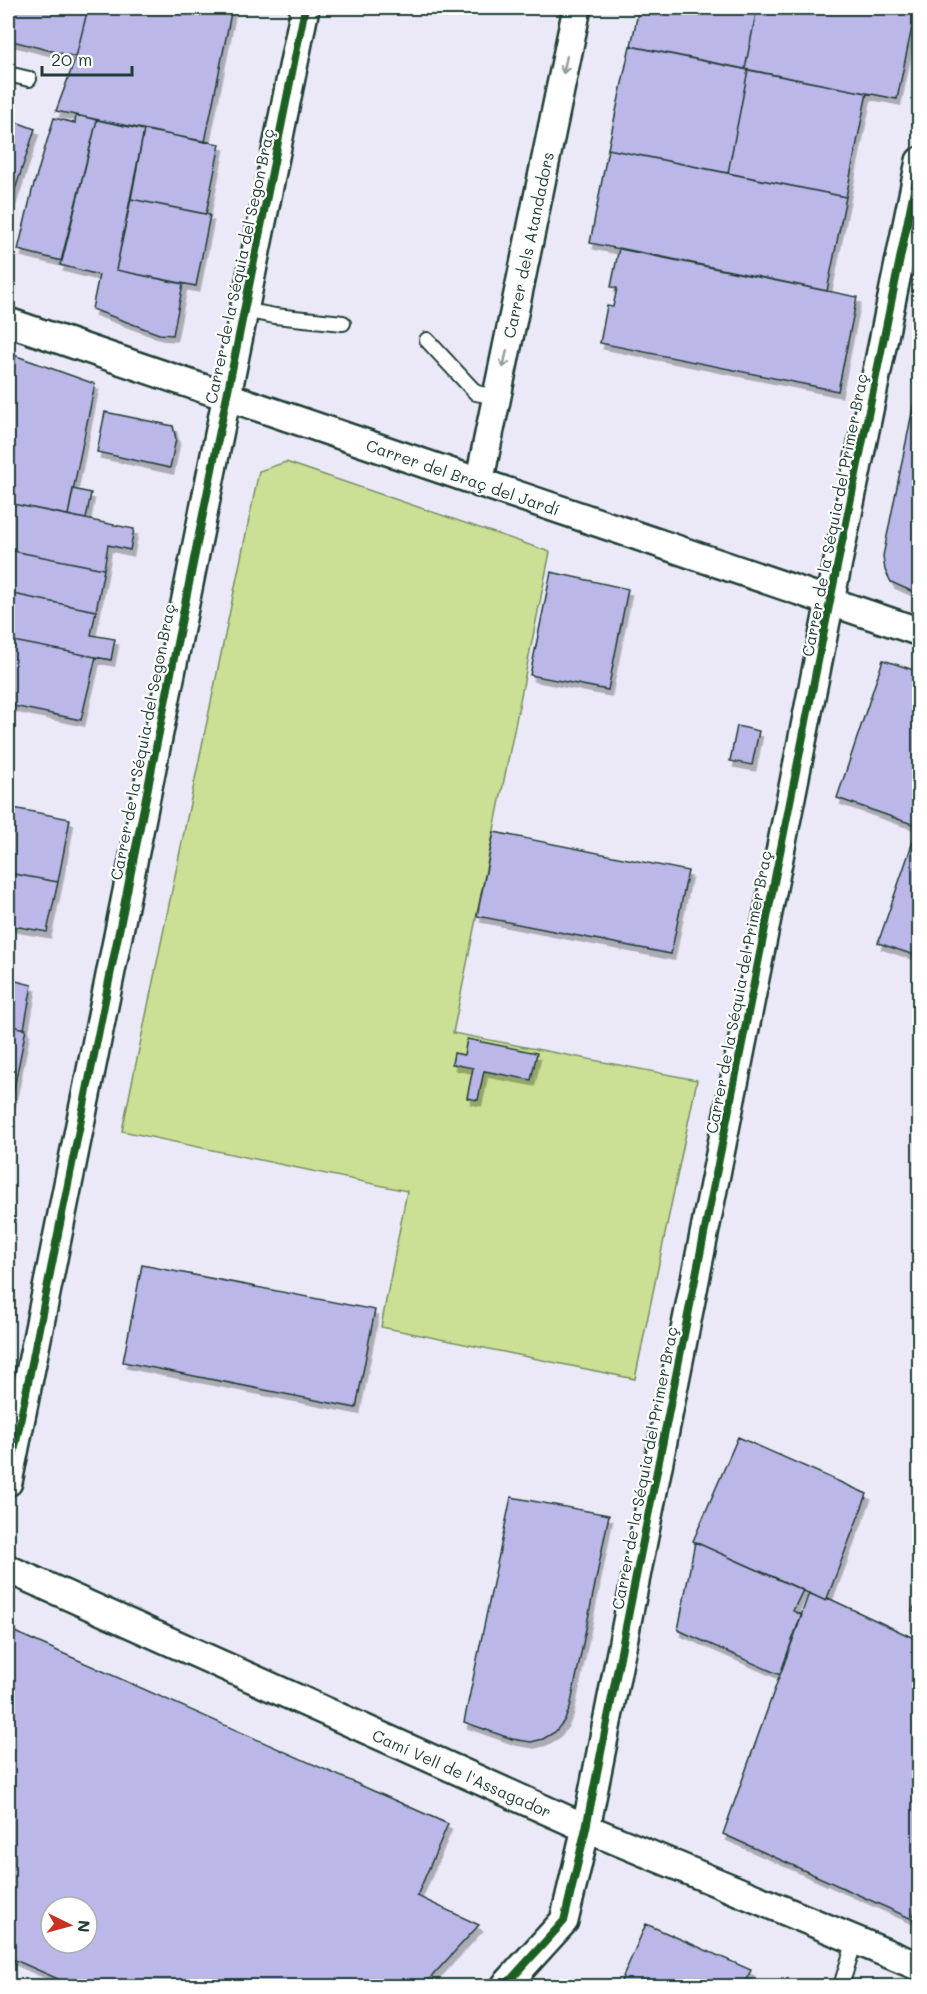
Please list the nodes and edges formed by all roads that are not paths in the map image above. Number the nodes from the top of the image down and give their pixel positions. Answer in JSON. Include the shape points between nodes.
{"nodes":[{"id":1,"x":305,"y":8,"type":"edge"},
{"id":2,"x":577,"y":8,"type":"edge"},
{"id":3,"x":8,"y":74,"type":"edge"},
{"id":4,"x":29,"y":79,"type":"dead end"},
{"id":5,"x":920,"y":161,"type":"edge"},
{"id":6,"x":913,"y":221,"type":"edge"},
{"id":7,"x":243,"y":310,"type":"junction"},
{"id":8,"x":8,"y":322,"type":"edge"},
{"id":9,"x":343,"y":322,"type":"dead end"},
{"id":10,"x":428,"y":340,"type":"dead end"},
{"id":11,"x":225,"y":397,"type":"junction"},
{"id":12,"x":497,"y":397,"type":"junction"},
{"id":13,"x":479,"y":483,"type":"junction"},
{"id":14,"x":830,"y":601,"type":"junction"},
{"id":15,"x":920,"y":632,"type":"edge"},
{"id":16,"x":8,"y":1482,"type":"edge"},
{"id":17,"x":8,"y":1569,"type":"edge"},
{"id":18,"x":586,"y":1828,"type":"junction"},
{"id":19,"x":855,"y":1940,"type":"junction"},
{"id":20,"x":920,"y":1967,"type":"edge"},
{"id":21,"x":505,"y":1986,"type":"edge"},
{"id":22,"x":841,"y":1986,"type":"edge"}],
"edges":[{"from":1,"to":7,"type":"street","name":"Carrer de la Séquia del Segon Braç"},
{"from":2,"to":12,"type":"street","name":"Carrer dels Atandadors","one_way":true},
{"from":3,"to":4,"type":"lane"},
{"from":5,"to":6,"type":"street","name":"Carrer de la Séquia del Primer Braç"},
{"from":6,"to":14,"type":"street","name":"Carrer de la Séquia del Primer Braç"},
{"from":7,"to":9,"type":"lane"},
{"from":7,"to":11,"type":"street","name":"Carrer de la Séquia del Segon Braç"},
{"from":8,"to":11,"type":"street","name":"Carrer del Braç del Jardí"},
{"from":10,"to":12,"type":"lane","via":[[476,393]]},
{"from":11,"to":13,"type":"street","name":"Carrer del Braç del Jardí"},
{"from":11,"to":16,"type":"street","name":"Carrer de la Séquia del Segon Braç"},
{"from":12,"to":13,"type":"street","name":"Carrer dels Atandadors"},
{"from":13,"to":14,"type":"street","name":"Carrer del Braç del Jardí"},
{"from":14,"to":15,"type":"street","name":"Carrer del Braç del Jardí"},
{"from":14,"to":18,"type":"street","name":"Carrer de la Séquia del Primer Braç"},
{"from":17,"to":18,"type":"street","name":"Camí Vell de l'Assagador"},
{"from":18,"to":19,"type":"street","name":"Camí Vell de l'Assagador"},
{"from":18,"to":21,"type":"street","name":"Carrer de la Séquia del Primer Braç","via":[[564,1921]]},
{"from":19,"to":20,"type":"street","name":"Camí Vell de l'Assagador"},
{"from":19,"to":22,"type":"lane"}]}
